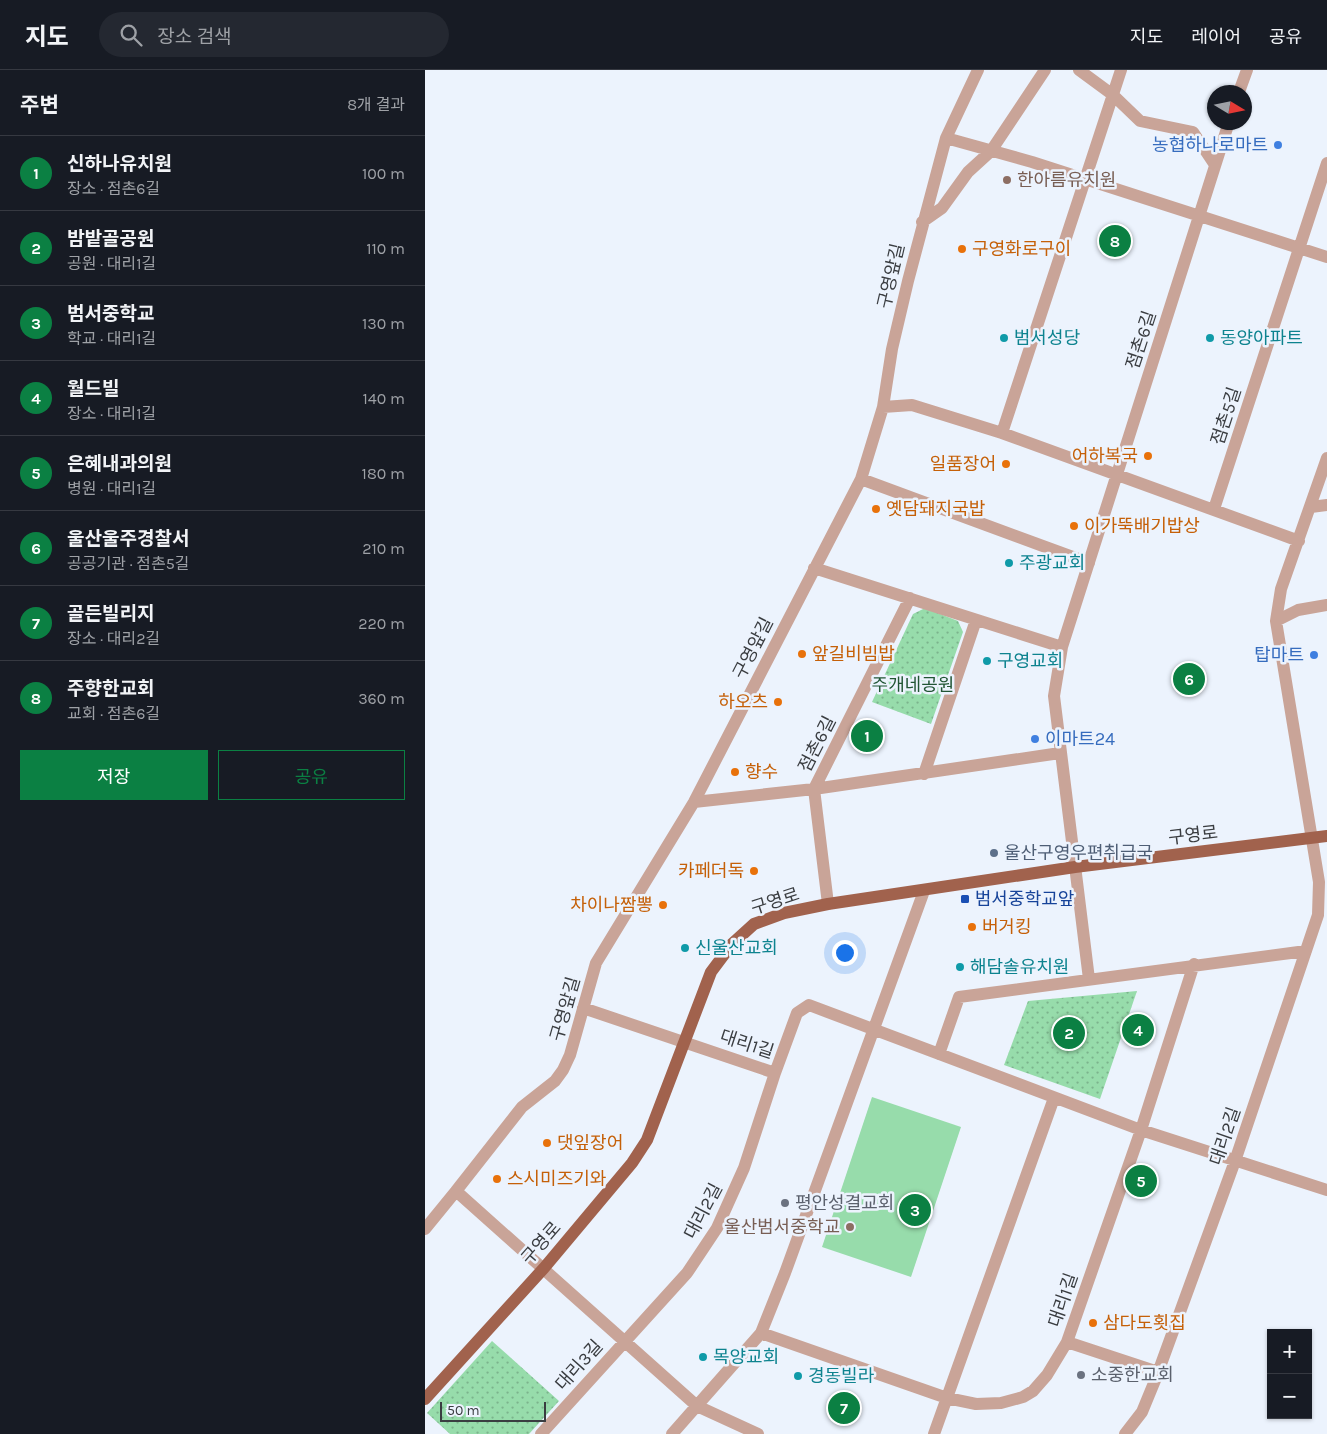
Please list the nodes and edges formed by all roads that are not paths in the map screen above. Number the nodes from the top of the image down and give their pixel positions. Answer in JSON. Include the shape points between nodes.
{"nodes":[{"id":1,"x":978,"y":70,"type":"edge"},
{"id":2,"x":1045,"y":70,"type":"edge"},
{"id":3,"x":1079,"y":70,"type":"edge"},
{"id":4,"x":1121,"y":70,"type":"edge"},
{"id":5,"x":1247,"y":70,"type":"edge"},
{"id":6,"x":1242,"y":85,"type":"edge"},
{"id":7,"x":1113,"y":95,"type":"junction"},
{"id":8,"x":1226,"y":130,"type":"edge"},
{"id":9,"x":946,"y":138,"type":"junction"},
{"id":10,"x":991,"y":151,"type":"junction"},
{"id":11,"x":1327,"y":163,"type":"edge"},
{"id":12,"x":1215,"y":166,"type":"junction"},
{"id":13,"x":1085,"y":180,"type":"junction"},
{"id":14,"x":1198,"y":216,"type":"junction"},
{"id":15,"x":922,"y":222,"type":"junction"},
{"id":16,"x":1300,"y":249,"type":"junction"},
{"id":17,"x":1327,"y":258,"type":"edge"},
{"id":18,"x":883,"y":407,"type":"junction"},
{"id":19,"x":1002,"y":433,"type":"junction"},
{"id":20,"x":1327,"y":458,"type":"edge"},
{"id":21,"x":1115,"y":475,"type":"junction"},
{"id":22,"x":861,"y":479,"type":"junction"},
{"id":23,"x":1327,"y":505,"type":"edge"},
{"id":24,"x":1311,"y":507,"type":"junction"},
{"id":25,"x":1214,"y":509,"type":"junction"},
{"id":26,"x":1299,"y":540,"type":"junction"},
{"id":27,"x":1089,"y":562,"type":"junction"},
{"id":28,"x":814,"y":568,"type":"junction"},
{"id":29,"x":910,"y":598,"type":"junction"},
{"id":30,"x":1327,"y":605,"type":"edge"},
{"id":31,"x":976,"y":620,"type":"junction"},
{"id":32,"x":1276,"y":622,"type":"junction"},
{"id":33,"x":1062,"y":647,"type":"junction"},
{"id":34,"x":1060,"y":753,"type":"junction"},
{"id":35,"x":924,"y":774,"type":"junction"},
{"id":36,"x":814,"y":789,"type":"junction"},
{"id":37,"x":694,"y":802,"type":"junction"},
{"id":38,"x":1327,"y":836,"type":"edge"},
{"id":39,"x":1312,"y":838,"type":"junction"},
{"id":40,"x":1075,"y":868,"type":"junction"},
{"id":41,"x":923,"y":891,"type":"junction"},
{"id":42,"x":828,"y":904,"type":"junction"},
{"id":43,"x":1306,"y":951,"type":"junction"},
{"id":44,"x":1195,"y":964,"type":"junction"},
{"id":45,"x":1089,"y":979,"type":"junction"},
{"id":46,"x":583,"y":1008,"type":"junction"},
{"id":47,"x":873,"y":1028,"type":"junction"},
{"id":48,"x":683,"y":1042,"type":"junction"},
{"id":49,"x":939,"y":1054,"type":"junction"},
{"id":50,"x":775,"y":1073,"type":"junction"},
{"id":51,"x":1055,"y":1098,"type":"junction"},
{"id":52,"x":1141,"y":1130,"type":"junction"},
{"id":53,"x":1235,"y":1161,"type":"junction"},
{"id":54,"x":456,"y":1190,"type":"junction"},
{"id":55,"x":1327,"y":1190,"type":"edge"},
{"id":56,"x":425,"y":1229,"type":"edge"},
{"id":57,"x":543,"y":1268,"type":"junction"},
{"id":58,"x":761,"y":1333,"type":"junction"},
{"id":59,"x":623,"y":1342,"type":"junction"},
{"id":60,"x":1067,"y":1342,"type":"junction"},
{"id":61,"x":1158,"y":1372,"type":"junction"},
{"id":62,"x":947,"y":1398,"type":"junction"},
{"id":63,"x":425,"y":1399,"type":"edge"},
{"id":64,"x":697,"y":1406,"type":"junction"},
{"id":65,"x":1129,"y":1433,"type":"edge"},
{"id":66,"x":541,"y":1434,"type":"edge"},
{"id":67,"x":672,"y":1434,"type":"edge"},
{"id":68,"x":758,"y":1434,"type":"edge"},
{"id":69,"x":934,"y":1434,"type":"edge"}],
"edges":[{"from":1,"to":9,"type":"street","name":"구영앞길"},
{"from":2,"to":10,"type":"street"},
{"from":3,"to":7,"type":"street"},
{"from":4,"to":7,"type":"street"},
{"from":5,"to":6,"type":"street"},
{"from":7,"to":12,"type":"street","via":[[1140,121],[1193,132]]},
{"from":7,"to":13,"type":"street"},
{"from":8,"to":12,"type":"street","name":"점촌6길"},
{"from":9,"to":10,"type":"street"},
{"from":9,"to":15,"type":"street","name":"구영앞길"},
{"from":10,"to":13,"type":"street"},
{"from":10,"to":15,"type":"street","via":[[968,172],[942,208]]},
{"from":11,"to":16,"type":"street","name":"점촌5길"},
{"from":12,"to":14,"type":"street","name":"점촌6길"},
{"from":13,"to":14,"type":"street"},
{"from":13,"to":19,"type":"street"},
{"from":14,"to":16,"type":"street"},
{"from":14,"to":21,"type":"street","name":"점촌6길"},
{"from":15,"to":18,"type":"street","name":"구영앞길","via":[[892,349]]},
{"from":16,"to":17,"type":"street"},
{"from":16,"to":25,"type":"street","name":"점촌5길"},
{"from":18,"to":19,"type":"street","via":[[912,405]]},
{"from":18,"to":22,"type":"street","name":"구영앞길"},
{"from":19,"to":21,"type":"street"},
{"from":20,"to":24,"type":"street"},
{"from":21,"to":25,"type":"street"},
{"from":21,"to":27,"type":"street","name":"점촌6길"},
{"from":22,"to":27,"type":"street"},
{"from":22,"to":28,"type":"street","name":"구영앞길"},
{"from":23,"to":24,"type":"street"},
{"from":24,"to":26,"type":"street"},
{"from":25,"to":26,"type":"street"},
{"from":26,"to":32,"type":"street","via":[[1281,589]]},
{"from":27,"to":33,"type":"street","name":"점촌6길"},
{"from":28,"to":29,"type":"street"},
{"from":28,"to":37,"type":"street","name":"구영앞길"},
{"from":29,"to":31,"type":"street"},
{"from":29,"to":36,"type":"street","name":"점촌6길"},
{"from":30,"to":32,"type":"street","via":[[1298,610]]},
{"from":31,"to":33,"type":"street"},
{"from":31,"to":35,"type":"street"},
{"from":32,"to":39,"type":"street"},
{"from":33,"to":34,"type":"street","name":"점촌6길","via":[[1054,696]]},
{"from":34,"to":35,"type":"street","name":"점촌6길"},
{"from":34,"to":40,"type":"street","name":"점촌6길"},
{"from":35,"to":36,"type":"street","name":"점촌6길"},
{"from":36,"to":37,"type":"street"},
{"from":36,"to":42,"type":"street"},
{"from":37,"to":46,"type":"street","name":"구영앞길","via":[[596,963]]},
{"from":38,"to":39,"type":"main road","name":"구영로"},
{"from":39,"to":40,"type":"main road","name":"구영로"},
{"from":39,"to":43,"type":"street","name":"대리2길","via":[[1319,882],[1318,915]]},
{"from":40,"to":41,"type":"main road","name":"구영로"},
{"from":40,"to":45,"type":"street"},
{"from":41,"to":42,"type":"main road","name":"구영로"},
{"from":41,"to":47,"type":"street"},
{"from":42,"to":48,"type":"main road","name":"구영로","via":[[784,913],[754,924],[732,944],[711,972]]},
{"from":43,"to":44,"type":"street"},
{"from":43,"to":53,"type":"street","name":"대리2길"},
{"from":44,"to":45,"type":"street"},
{"from":44,"to":52,"type":"street","name":"대리1길"},
{"from":45,"to":49,"type":"street","via":[[959,997]]},
{"from":46,"to":48,"type":"street","name":"대리1길"},
{"from":46,"to":54,"type":"street","name":"구영앞길","via":[[570,1055],[555,1082],[522,1107]]},
{"from":47,"to":49,"type":"street","name":"대리1길"},
{"from":47,"to":50,"type":"street","name":"대리1길","via":[[809,1005],[797,1013]]},
{"from":47,"to":58,"type":"street"},
{"from":48,"to":50,"type":"street","name":"대리1길"},
{"from":48,"to":57,"type":"main road","name":"구영로","via":[[647,1140],[632,1163]]},
{"from":49,"to":51,"type":"street","name":"대리1길"},
{"from":50,"to":59,"type":"street","name":"대리2길","via":[[744,1168],[717,1228],[687,1273]]},
{"from":51,"to":52,"type":"street","name":"대리1길"},
{"from":51,"to":62,"type":"street"},
{"from":52,"to":53,"type":"street","name":"대리1길"},
{"from":52,"to":60,"type":"street","name":"대리1길"},
{"from":53,"to":55,"type":"street","name":"대리1길"},
{"from":53,"to":61,"type":"street","name":"대리2길"},
{"from":54,"to":56,"type":"street","name":"구영앞길"},
{"from":54,"to":57,"type":"street"},
{"from":57,"to":59,"type":"street"},
{"from":57,"to":63,"type":"main road","name":"구영로"},
{"from":58,"to":62,"type":"street"},
{"from":58,"to":64,"type":"street"},
{"from":59,"to":64,"type":"street"},
{"from":59,"to":66,"type":"street","name":"대리3길"},
{"from":60,"to":61,"type":"street"},
{"from":60,"to":62,"type":"street","name":"대리1길","via":[[1047,1375],[1023,1397],[1001,1403],[976,1404]]},
{"from":61,"to":65,"type":"street","name":"대리2길"},
{"from":62,"to":69,"type":"street"},
{"from":64,"to":67,"type":"street"},
{"from":64,"to":68,"type":"street"}]}
